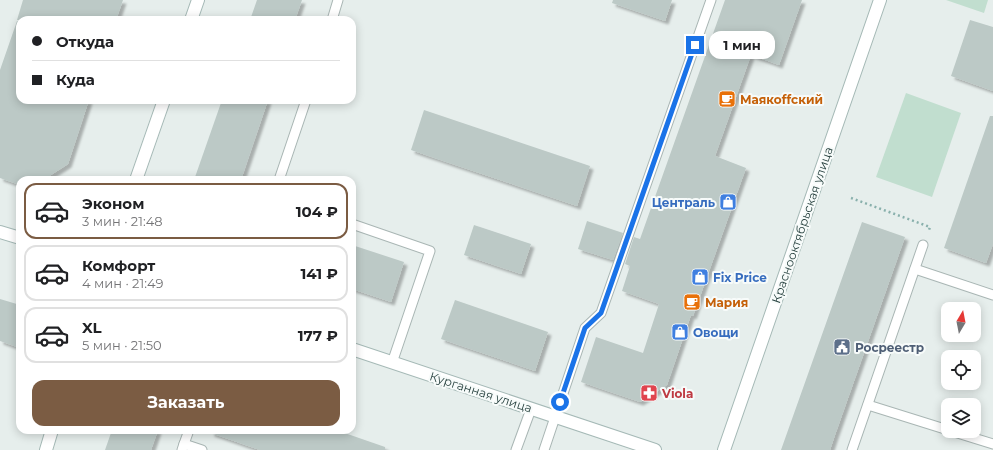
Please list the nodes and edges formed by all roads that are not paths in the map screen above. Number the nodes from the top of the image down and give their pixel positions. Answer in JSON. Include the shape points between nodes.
{"nodes":[{"id":1,"x":198,"y":0,"type":"edge"},
{"id":2,"x":338,"y":0,"type":"edge"},
{"id":3,"x":711,"y":0,"type":"edge"},
{"id":4,"x":880,"y":0,"type":"edge"},
{"id":5,"x":192,"y":16,"type":"edge"},
{"id":6,"x":333,"y":16,"type":"edge"},
{"id":7,"x":163,"y":104,"type":"edge"},
{"id":8,"x":305,"y":104,"type":"edge"},
{"id":9,"x":137,"y":176,"type":"edge"},
{"id":10,"x":281,"y":176,"type":"edge"},
{"id":11,"x":356,"y":225,"type":"edge"},
{"id":12,"x":0,"y":232,"type":"edge"},
{"id":13,"x":16,"y":237,"type":"edge"},
{"id":14,"x":923,"y":245,"type":"road end"},
{"id":15,"x":915,"y":269,"type":"junction"},
{"id":16,"x":993,"y":296,"type":"edge"},
{"id":17,"x":356,"y":350,"type":"edge"},
{"id":18,"x":392,"y":363,"type":"junction"},
{"id":19,"x":868,"y":404,"type":"junction"},
{"id":20,"x":531,"y":409,"type":"junction"},
{"id":21,"x":555,"y":417,"type":"junction"},
{"id":22,"x":941,"y":428,"type":"edge"},
{"id":23,"x":51,"y":434,"type":"edge"},
{"id":24,"x":188,"y":434,"type":"edge"},
{"id":25,"x":974,"y":438,"type":"edge"},
{"id":26,"x":993,"y":444,"type":"edge"},
{"id":27,"x":183,"y":447,"type":"edge"},
{"id":28,"x":46,"y":450,"type":"edge"},
{"id":29,"x":202,"y":450,"type":"edge"},
{"id":30,"x":516,"y":450,"type":"edge"},
{"id":31,"x":544,"y":450,"type":"edge"},
{"id":32,"x":655,"y":450,"type":"edge"},
{"id":33,"x":724,"y":450,"type":"edge"},
{"id":34,"x":852,"y":450,"type":"edge"}],
"edges":[{"from":1,"to":5,"type":"street"},
{"from":2,"to":6,"type":"lane"},
{"from":3,"to":21,"type":"lane","via":[[601,313],[585,328]]},
{"from":4,"to":33,"type":"street","name":"Краснооктябрьская улица"},
{"from":7,"to":9,"type":"street"},
{"from":8,"to":10,"type":"lane"},
{"from":11,"to":18,"type":"lane","via":[[430,251]]},
{"from":12,"to":13,"type":"street"},
{"from":14,"to":15,"type":"lane"},
{"from":15,"to":16,"type":"lane"},
{"from":15,"to":19,"type":"lane"},
{"from":17,"to":18,"type":"street","name":"Курганная улица"},
{"from":18,"to":20,"type":"street","name":"Курганная улица"},
{"from":19,"to":22,"type":"lane"},
{"from":19,"to":34,"type":"lane"},
{"from":20,"to":21,"type":"street","name":"Курганная улица"},
{"from":20,"to":30,"type":"lane"},
{"from":21,"to":31,"type":"lane"},
{"from":21,"to":32,"type":"street","name":"Курганная улица"},
{"from":23,"to":28,"type":"street"},
{"from":24,"to":27,"type":"lane"},
{"from":25,"to":26,"type":"lane"},
{"from":27,"to":29,"type":"lane"}]}
